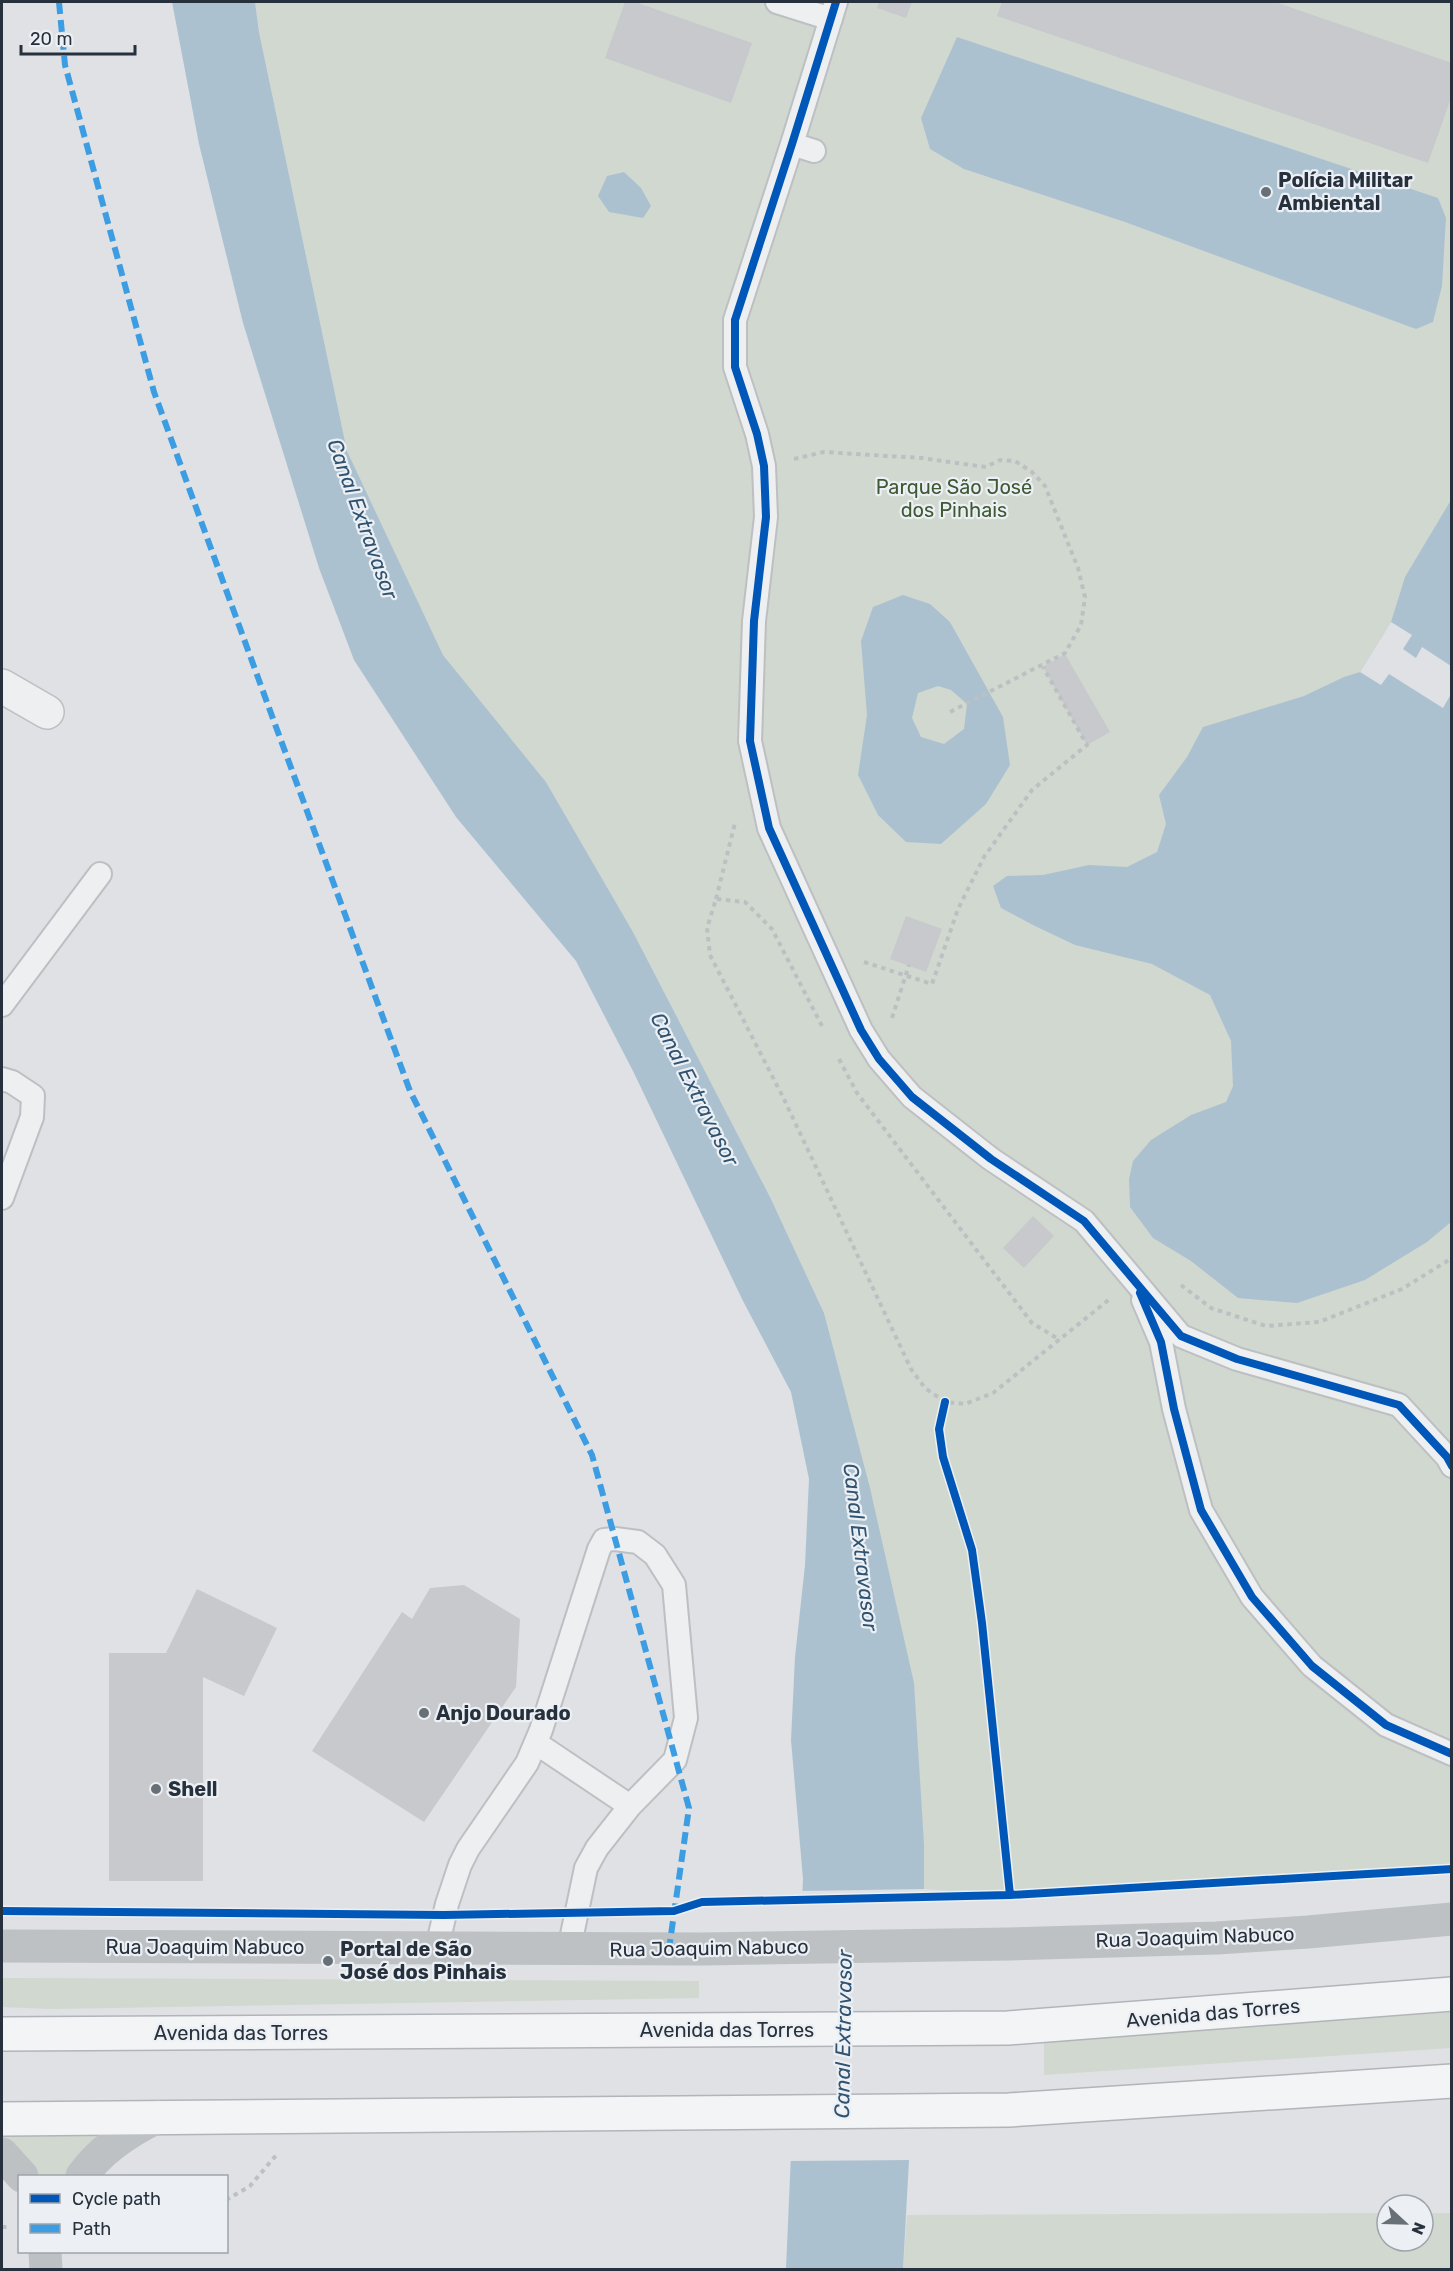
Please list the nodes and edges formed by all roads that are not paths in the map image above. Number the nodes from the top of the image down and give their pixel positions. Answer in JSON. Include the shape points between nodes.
{"nodes":[{"id":1,"x":777,"y":2,"type":"edge"},
{"id":2,"x":833,"y":10,"type":"edge"},
{"id":3,"x":792,"y":144,"type":"junction"},
{"id":4,"x":814,"y":151,"type":"dead end"},
{"id":5,"x":2,"y":686,"type":"edge"},
{"id":6,"x":46,"y":712,"type":"dead end"},
{"id":7,"x":100,"y":874,"type":"dead end"},
{"id":8,"x":2,"y":1005,"type":"edge"},
{"id":9,"x":2,"y":1079,"type":"edge"},
{"id":10,"x":2,"y":1198,"type":"edge"},
{"id":11,"x":1134,"y":1279,"type":"junction"},
{"id":12,"x":1452,"y":1466,"type":"edge"},
{"id":13,"x":536,"y":1743,"type":"junction"},
{"id":14,"x":1452,"y":1754,"type":"edge"},
{"id":15,"x":630,"y":1806,"type":"junction"},
{"id":16,"x":1452,"y":1919,"type":"edge"},
{"id":17,"x":2,"y":1946,"type":"edge"},
{"id":18,"x":437,"y":1948,"type":"junction"},
{"id":19,"x":569,"y":1949,"type":"junction"},
{"id":20,"x":1452,"y":1994,"type":"edge"},
{"id":21,"x":2,"y":2034,"type":"edge"},
{"id":22,"x":1452,"y":2081,"type":"edge"},
{"id":23,"x":158,"y":2117,"type":"junction"},
{"id":24,"x":2,"y":2119,"type":"edge"},
{"id":25,"x":2,"y":2154,"type":"edge"},
{"id":26,"x":21,"y":2175,"type":"edge"},
{"id":27,"x":83,"y":2175,"type":"edge"}],
"edges":[{"from":1,"to":2,"type":"lane"},
{"from":2,"to":3,"type":"lane"},
{"from":3,"to":4,"type":"lane"},
{"from":3,"to":11,"type":"lane","via":[[735,320],[735,367],[764,466],[766,517],[754,621],[750,741],[768,828],[861,1030],[879,1059],[912,1097],[982,1152],[1084,1221]]},
{"from":5,"to":6,"type":"street"},
{"from":7,"to":8,"type":"lane"},
{"from":9,"to":10,"type":"lane","via":[[33,1096],[32,1117]]},
{"from":11,"to":12,"type":"lane","via":[[1181,1336],[1237,1359],[1399,1405]]},
{"from":11,"to":14,"type":"lane","via":[[1161,1342],[1173,1408],[1201,1510],[1252,1597],[1312,1666],[1386,1725]]},
{"from":13,"to":15,"type":"lane"},
{"from":13,"to":15,"type":"lane","via":[[599,1549],[604,1540],[638,1542],[655,1555],[674,1585],[686,1718],[675,1760]]},
{"from":13,"to":18,"type":"lane","via":[[460,1865]]},
{"from":15,"to":19,"type":"lane","via":[[586,1868]]},
{"from":16,"to":19,"type":"main road","name":"Rua Joaquim Nabuco","via":[[1217,1938]]},
{"from":17,"to":18,"type":"main road","name":"Rua Joaquim Nabuco"},
{"from":18,"to":19,"type":"main road","name":"Rua Joaquim Nabuco"},
{"from":20,"to":21,"type":"highway","name":"Avenida das Torres","via":[[1008,2028]]},
{"from":22,"to":23,"type":"highway","via":[[1009,2110]]},
{"from":23,"to":24,"type":"highway"},
{"from":23,"to":27,"type":"main road","via":[[117,2141]]},
{"from":25,"to":26,"type":"main road"}]}
